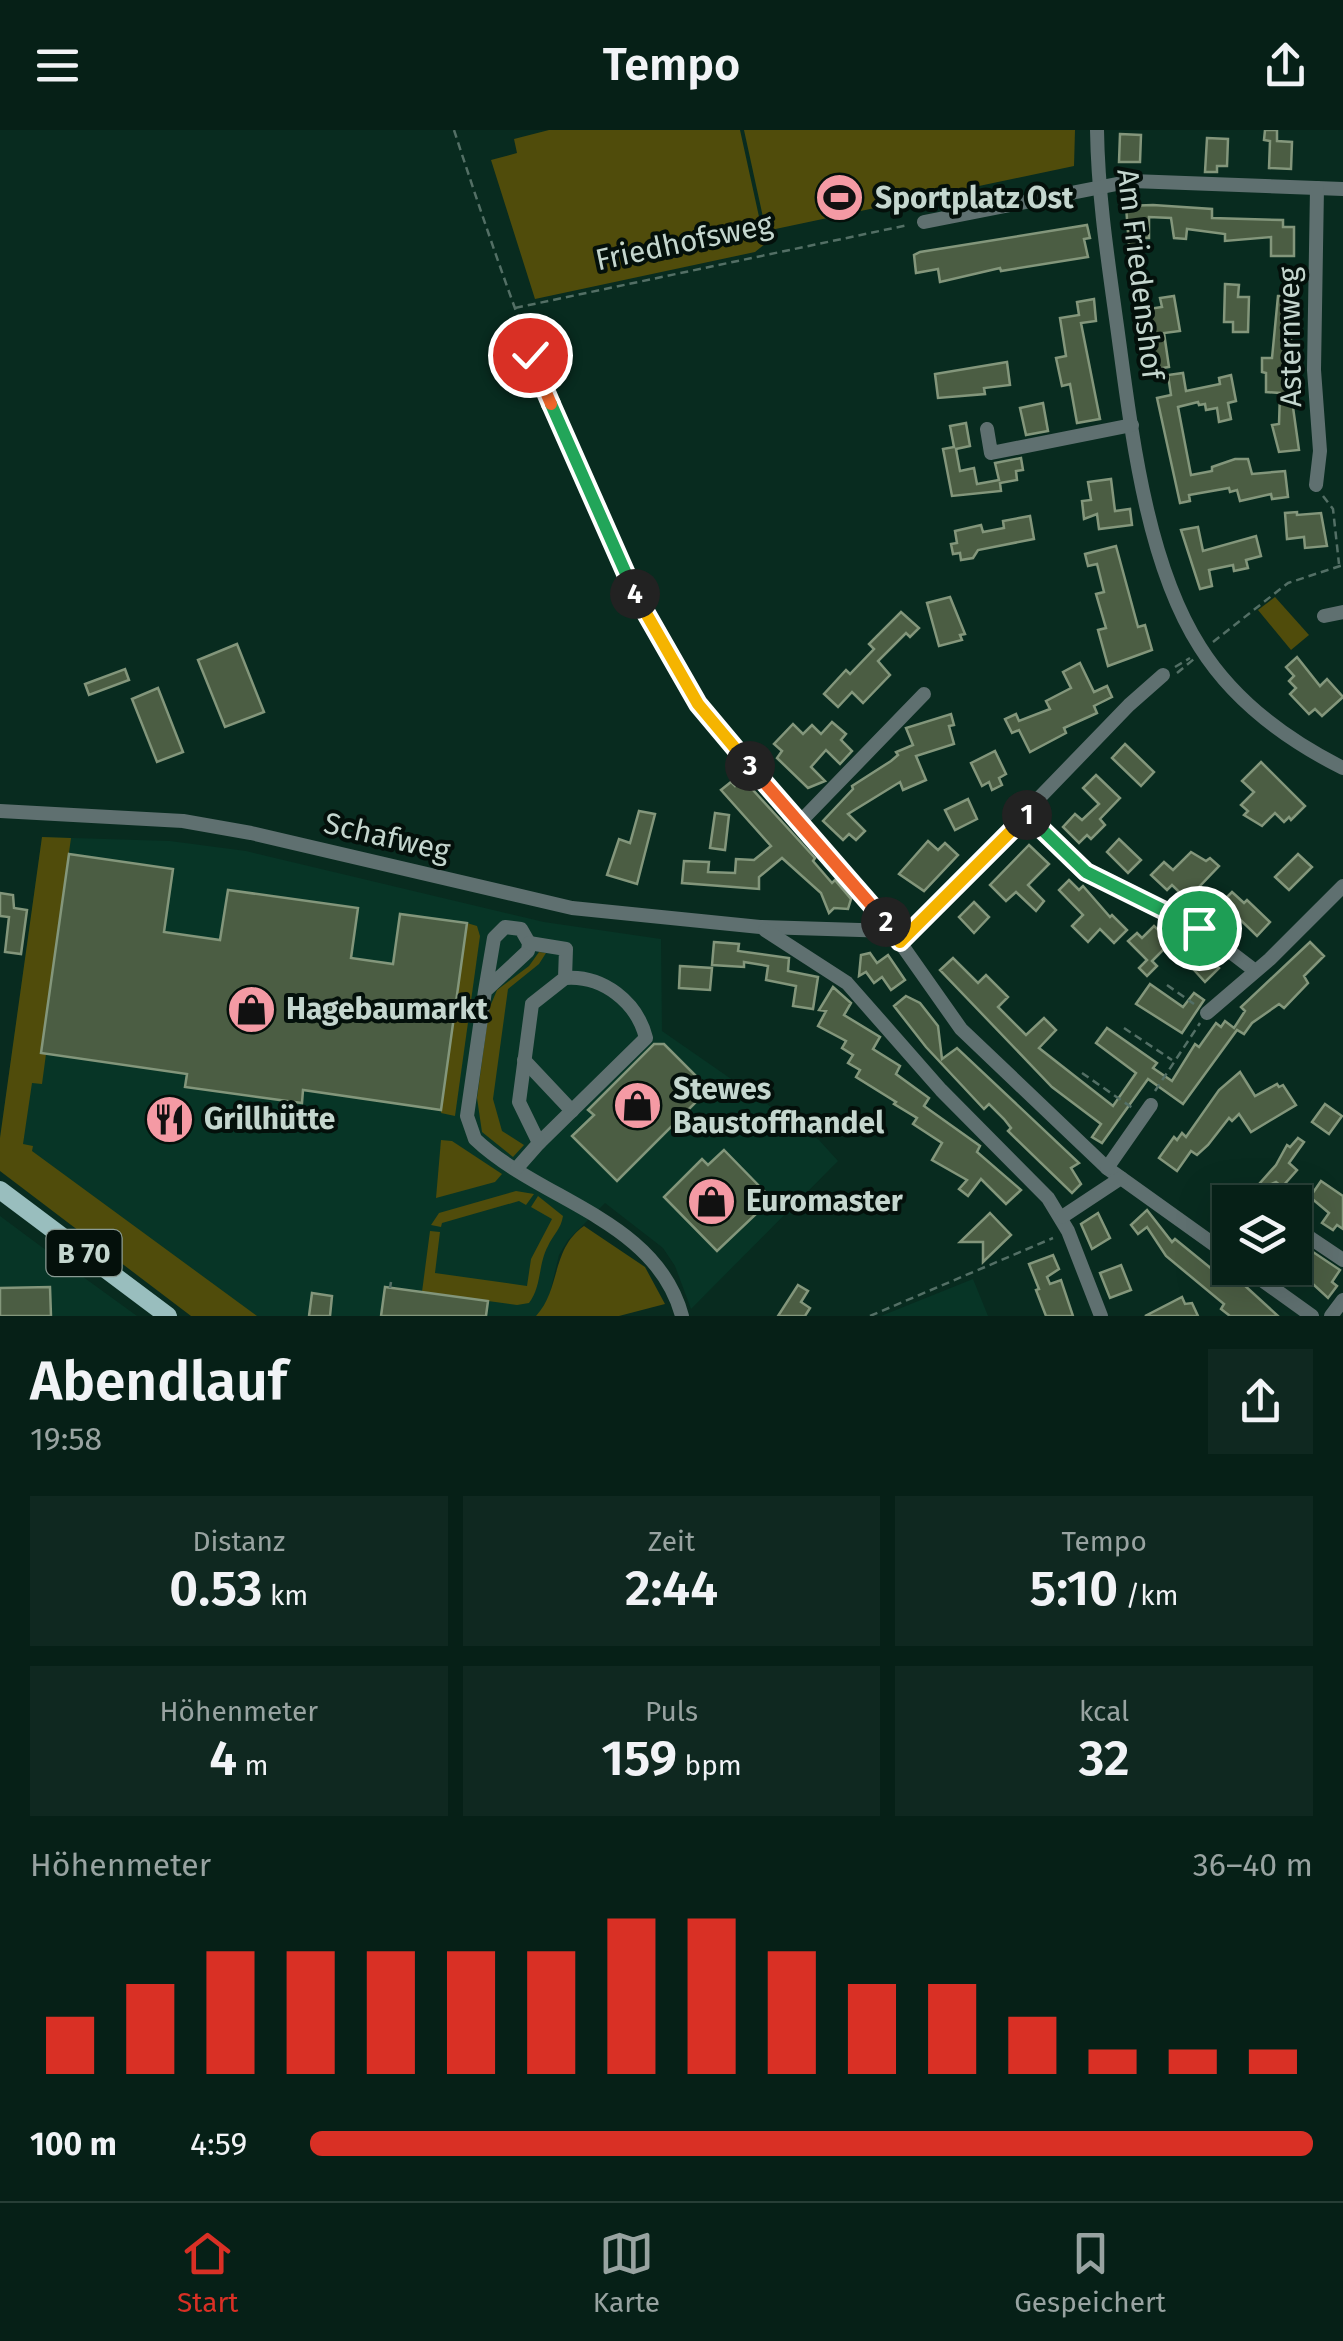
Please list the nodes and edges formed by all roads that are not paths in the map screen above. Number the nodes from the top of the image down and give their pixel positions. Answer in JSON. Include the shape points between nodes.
{"nodes":[{"id":1,"x":1097,"y":130,"type":"edge"},
{"id":2,"x":1098,"y":188,"type":"junction"},
{"id":3,"x":1317,"y":188,"type":"junction"},
{"id":4,"x":1343,"y":190,"type":"edge"},
{"id":5,"x":924,"y":222,"type":"road end"},
{"id":6,"x":1132,"y":425,"type":"junction"},
{"id":7,"x":987,"y":429,"type":"dead end"},
{"id":8,"x":1316,"y":485,"type":"road end"},
{"id":9,"x":1343,"y":612,"type":"edge"},
{"id":10,"x":1324,"y":616,"type":"dead end"},
{"id":11,"x":1163,"y":674,"type":"road end"},
{"id":12,"x":924,"y":694,"type":"dead end"},
{"id":13,"x":746,"y":762,"type":"road end"},
{"id":14,"x":1343,"y":768,"type":"edge"},
{"id":15,"x":0,"y":811,"type":"edge"},
{"id":16,"x":1025,"y":813,"type":"junction"},
{"id":17,"x":800,"y":822,"type":"junction"},
{"id":18,"x":1343,"y":886,"type":"edge"},
{"id":19,"x":760,"y":927,"type":"junction"},
{"id":20,"x":896,"y":937,"type":"junction"},
{"id":21,"x":530,"y":943,"type":"junction"},
{"id":22,"x":1254,"y":970,"type":"junction"},
{"id":23,"x":564,"y":978,"type":"junction"},
{"id":24,"x":485,"y":991,"type":"junction"},
{"id":25,"x":1207,"y":1014,"type":"road end"},
{"id":26,"x":524,"y":1060,"type":"junction"},
{"id":27,"x":572,"y":1110,"type":"junction"},
{"id":28,"x":1147,"y":1110,"type":"road end"},
{"id":29,"x":539,"y":1143,"type":"junction"},
{"id":30,"x":516,"y":1168,"type":"junction"},
{"id":31,"x":1106,"y":1168,"type":"junction"},
{"id":32,"x":1121,"y":1178,"type":"junction"},
{"id":33,"x":0,"y":1190,"type":"edge"},
{"id":34,"x":1065,"y":1224,"type":"junction"},
{"id":35,"x":1312,"y":1239,"type":"edge"},
{"id":36,"x":1212,"y":1243,"type":"edge"},
{"id":37,"x":1343,"y":1260,"type":"edge"},
{"id":38,"x":1269,"y":1285,"type":"edge"},
{"id":39,"x":1343,"y":1300,"type":"edge"},
{"id":40,"x":168,"y":1316,"type":"edge"},
{"id":41,"x":682,"y":1316,"type":"edge"},
{"id":42,"x":1101,"y":1316,"type":"edge"},
{"id":43,"x":1312,"y":1316,"type":"edge"},
{"id":44,"x":1331,"y":1316,"type":"edge"}],
"edges":[{"from":1,"to":2,"type":"street","name":"Am Friedenshof"},
{"from":2,"to":3,"type":"street","via":[[1132,181]]},
{"from":2,"to":5,"type":"street"},
{"from":2,"to":6,"type":"street","name":"Am Friedenshof"},
{"from":3,"to":4,"type":"street"},
{"from":3,"to":8,"type":"street","name":"Asternweg"},
{"from":6,"to":7,"type":"street","name":"Am Friedenshof","via":[[991,453]]},
{"from":6,"to":14,"type":"street","name":"Am Friedenshof","via":[[1160,559],[1202,650],[1278,730]]},
{"from":9,"to":10,"type":"street"},
{"from":11,"to":16,"type":"street"},
{"from":12,"to":17,"type":"street"},
{"from":13,"to":17,"type":"street"},
{"from":15,"to":19,"type":"street","name":"Schafweg","via":[[183,821],[572,908]]},
{"from":16,"to":20,"type":"street"},
{"from":16,"to":22,"type":"street","via":[[1086,872],[1199,928]]},
{"from":17,"to":20,"type":"street"},
{"from":18,"to":22,"type":"street"},
{"from":19,"to":20,"type":"street","name":"Schafweg"},
{"from":19,"to":34,"type":"street","name":"Schafweg","via":[[847,984],[1022,1169]]},
{"from":20,"to":31,"type":"street","via":[[962,1029]]},
{"from":21,"to":23,"type":"street","via":[[566,949]]},
{"from":21,"to":24,"type":"street","via":[[523,958]]},
{"from":21,"to":24,"type":"street","via":[[514,926],[498,932]]},
{"from":22,"to":25,"type":"street"},
{"from":23,"to":26,"type":"street","via":[[532,1004]]},
{"from":23,"to":27,"type":"street","via":[[590,980],[628,1001],[646,1038]]},
{"from":24,"to":30,"type":"street","via":[[469,1128],[482,1146]]},
{"from":26,"to":27,"type":"street"},
{"from":26,"to":29,"type":"street","via":[[519,1102]]},
{"from":27,"to":29,"type":"street"},
{"from":28,"to":31,"type":"street"},
{"from":29,"to":30,"type":"street"},
{"from":30,"to":41,"type":"street","via":[[646,1252]]},
{"from":31,"to":32,"type":"street"},
{"from":32,"to":34,"type":"street"},
{"from":32,"to":36,"type":"street"},
{"from":33,"to":40,"type":"main road","number":"B 70"},
{"from":34,"to":42,"type":"street","name":"Schafweg"},
{"from":35,"to":37,"type":"street"},
{"from":38,"to":43,"type":"street"},
{"from":39,"to":44,"type":"street"}]}
